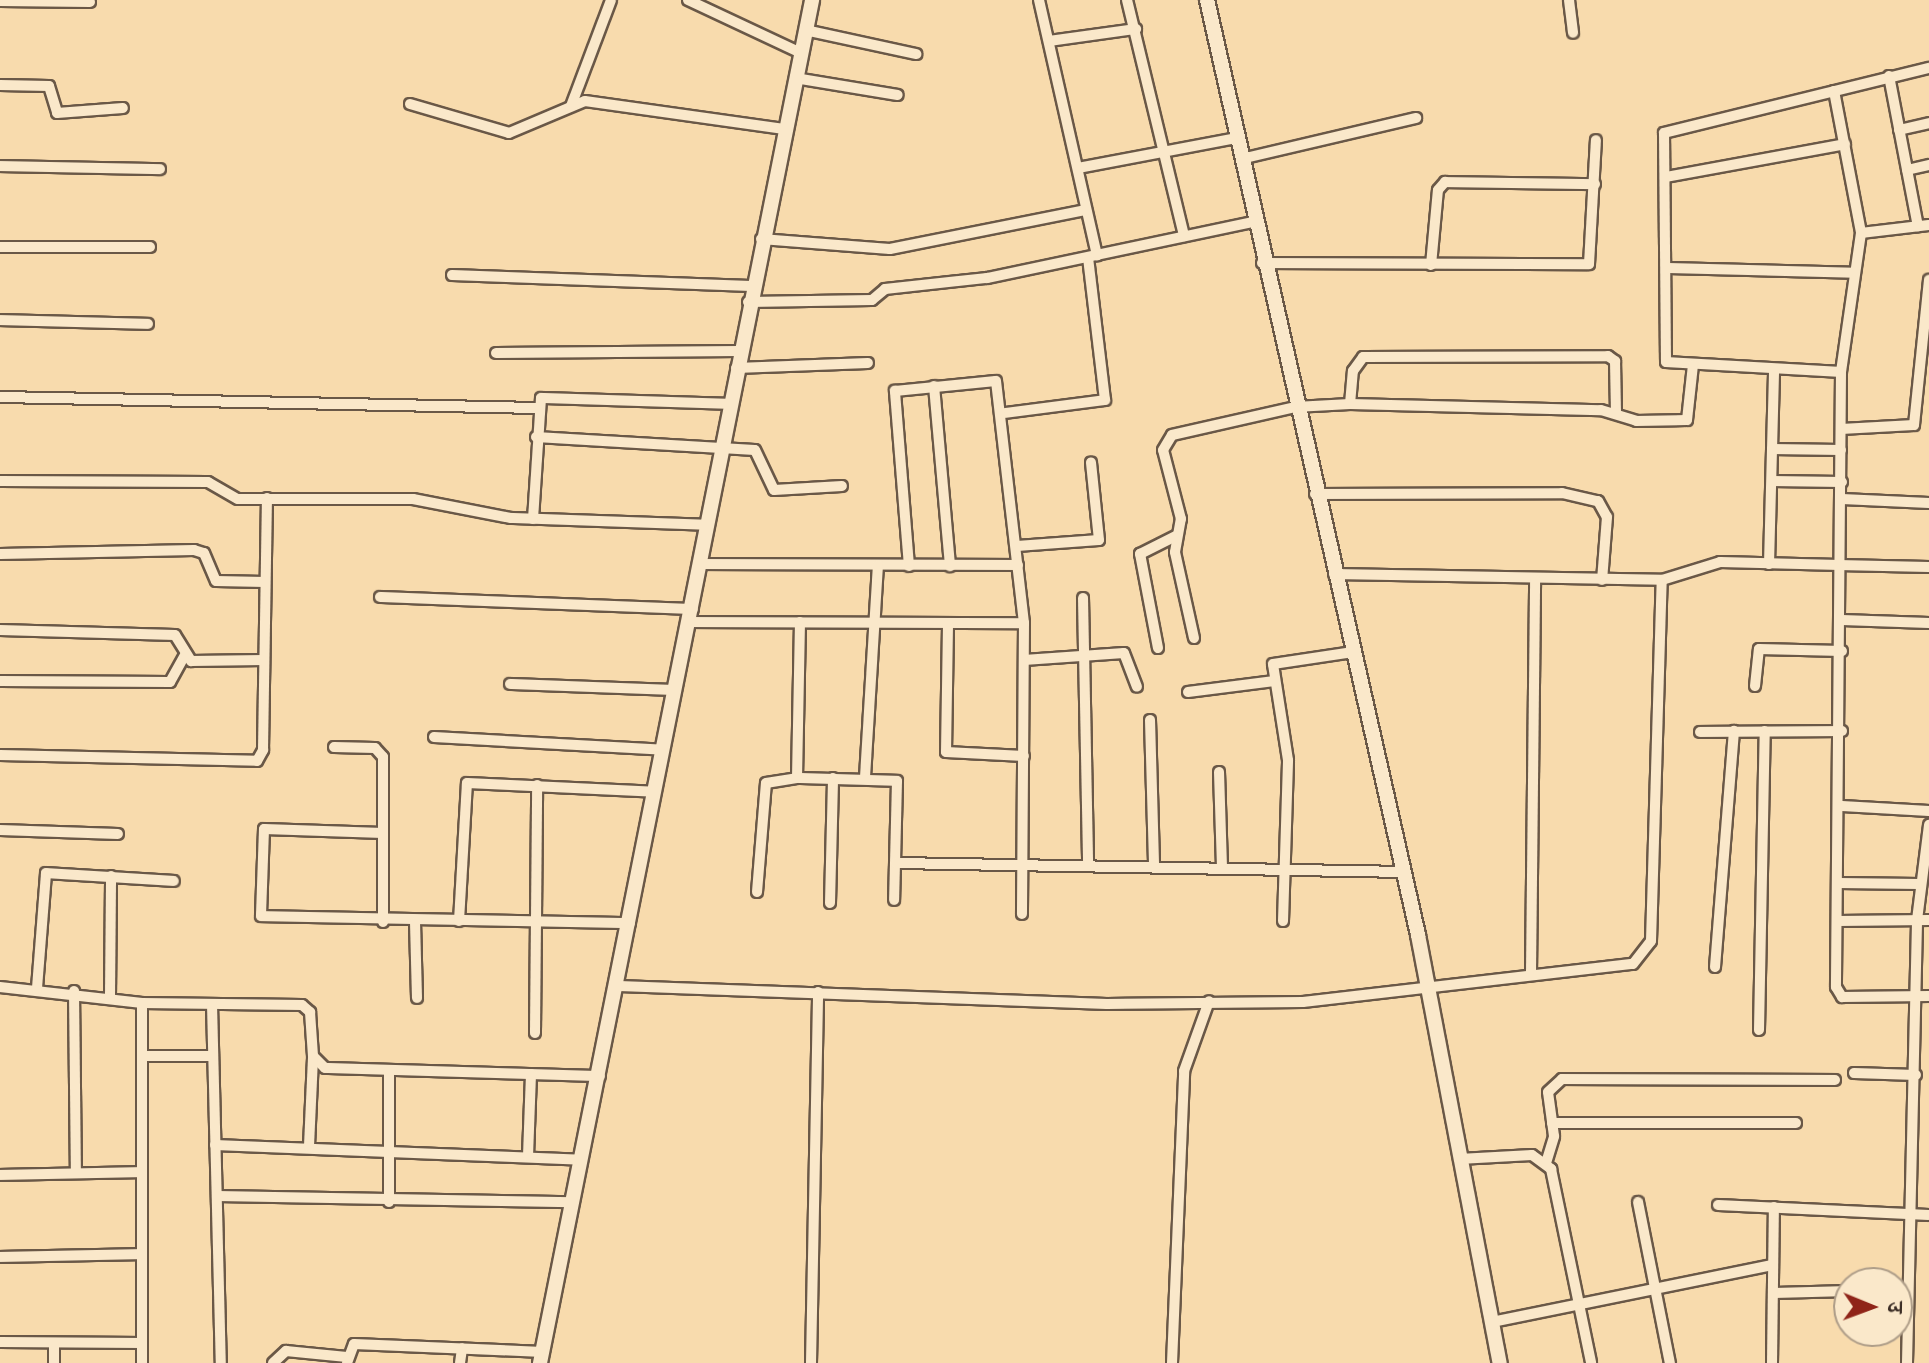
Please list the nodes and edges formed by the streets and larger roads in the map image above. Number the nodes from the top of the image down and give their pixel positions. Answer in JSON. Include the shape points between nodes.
{"nodes":[{"id":1,"x":611,"y":0,"type":"edge"},
{"id":2,"x":688,"y":0,"type":"edge"},
{"id":3,"x":812,"y":0,"type":"edge"},
{"id":4,"x":1039,"y":0,"type":"edge"},
{"id":5,"x":1127,"y":0,"type":"edge"},
{"id":6,"x":1207,"y":0,"type":"edge"},
{"id":7,"x":1569,"y":0,"type":"edge"},
{"id":8,"x":0,"y":1,"type":"edge"},
{"id":9,"x":90,"y":2,"type":"edge"},
{"id":10,"x":1136,"y":29,"type":"junction"},
{"id":11,"x":805,"y":30,"type":"junction"},
{"id":12,"x":1573,"y":33,"type":"dead end"},
{"id":13,"x":1049,"y":41,"type":"junction"},
{"id":14,"x":799,"y":52,"type":"junction"},
{"id":15,"x":916,"y":54,"type":"dead end"},
{"id":16,"x":1929,"y":68,"type":"edge"},
{"id":17,"x":1889,"y":76,"type":"junction"},
{"id":18,"x":795,"y":78,"type":"junction"},
{"id":19,"x":0,"y":85,"type":"edge"},
{"id":20,"x":1834,"y":91,"type":"junction"},
{"id":21,"x":898,"y":95,"type":"dead end"},
{"id":22,"x":410,"y":104,"type":"dead end"},
{"id":23,"x":571,"y":106,"type":"junction"},
{"id":24,"x":123,"y":108,"type":"dead end"},
{"id":25,"x":1416,"y":118,"type":"dead end"},
{"id":26,"x":1929,"y":123,"type":"edge"},
{"id":27,"x":784,"y":129,"type":"junction"},
{"id":28,"x":1899,"y":130,"type":"junction"},
{"id":29,"x":1237,"y":138,"type":"junction"},
{"id":30,"x":1596,"y":140,"type":"dead end"},
{"id":31,"x":1845,"y":144,"type":"junction"},
{"id":32,"x":1164,"y":150,"type":"junction"},
{"id":33,"x":1241,"y":159,"type":"junction"},
{"id":34,"x":1929,"y":165,"type":"edge"},
{"id":35,"x":0,"y":166,"type":"edge"},
{"id":36,"x":1078,"y":168,"type":"junction"},
{"id":37,"x":160,"y":169,"type":"dead end"},
{"id":38,"x":1907,"y":170,"type":"junction"},
{"id":39,"x":1666,"y":177,"type":"junction"},
{"id":40,"x":1595,"y":184,"type":"junction"},
{"id":41,"x":1086,"y":210,"type":"junction"},
{"id":42,"x":1253,"y":222,"type":"junction"},
{"id":43,"x":1924,"y":225,"type":"edge"},
{"id":44,"x":1861,"y":233,"type":"junction"},
{"id":45,"x":1184,"y":236,"type":"junction"},
{"id":46,"x":760,"y":239,"type":"junction"},
{"id":47,"x":0,"y":247,"type":"edge"},
{"id":48,"x":150,"y":247,"type":"dead end"},
{"id":49,"x":1092,"y":257,"type":"junction"},
{"id":50,"x":1262,"y":263,"type":"junction"},
{"id":51,"x":1431,"y":265,"type":"junction"},
{"id":52,"x":1668,"y":268,"type":"junction"},
{"id":53,"x":1854,"y":273,"type":"junction"},
{"id":54,"x":452,"y":275,"type":"dead end"},
{"id":55,"x":1929,"y":280,"type":"edge"},
{"id":56,"x":751,"y":286,"type":"junction"},
{"id":57,"x":748,"y":302,"type":"junction"},
{"id":58,"x":0,"y":320,"type":"edge"},
{"id":59,"x":148,"y":324,"type":"dead end"},
{"id":60,"x":739,"y":351,"type":"junction"},
{"id":61,"x":496,"y":353,"type":"dead end"},
{"id":62,"x":868,"y":363,"type":"dead end"},
{"id":63,"x":1693,"y":365,"type":"junction"},
{"id":64,"x":736,"y":368,"type":"junction"},
{"id":65,"x":1774,"y":370,"type":"junction"},
{"id":66,"x":1841,"y":372,"type":"junction"},
{"id":67,"x":934,"y":386,"type":"junction"},
{"id":68,"x":0,"y":397,"type":"edge"},
{"id":69,"x":729,"y":404,"type":"junction"},
{"id":70,"x":1350,"y":404,"type":"junction"},
{"id":71,"x":1295,"y":407,"type":"junction"},
{"id":72,"x":537,"y":408,"type":"junction"},
{"id":73,"x":1005,"y":413,"type":"junction"},
{"id":74,"x":1616,"y":413,"type":"junction"},
{"id":75,"x":1841,"y":429,"type":"junction"},
{"id":76,"x":536,"y":437,"type":"junction"},
{"id":77,"x":722,"y":446,"type":"junction"},
{"id":78,"x":1772,"y":449,"type":"junction"},
{"id":79,"x":1841,"y":450,"type":"junction"},
{"id":80,"x":1091,"y":462,"type":"dead end"},
{"id":81,"x":0,"y":481,"type":"edge"},
{"id":82,"x":1772,"y":481,"type":"junction"},
{"id":83,"x":1842,"y":482,"type":"junction"},
{"id":84,"x":842,"y":486,"type":"dead end"},
{"id":85,"x":1315,"y":494,"type":"junction"},
{"id":86,"x":267,"y":498,"type":"junction"},
{"id":87,"x":1842,"y":499,"type":"junction"},
{"id":88,"x":1929,"y":503,"type":"edge"},
{"id":89,"x":533,"y":519,"type":"junction"},
{"id":90,"x":708,"y":525,"type":"junction"},
{"id":91,"x":1176,"y":536,"type":"junction"},
{"id":92,"x":1017,"y":546,"type":"junction"},
{"id":93,"x":0,"y":554,"type":"edge"},
{"id":94,"x":701,"y":564,"type":"junction"},
{"id":95,"x":1769,"y":564,"type":"junction"},
{"id":96,"x":878,"y":565,"type":"junction"},
{"id":97,"x":1018,"y":565,"type":"junction"},
{"id":98,"x":909,"y":566,"type":"junction"},
{"id":99,"x":950,"y":566,"type":"junction"},
{"id":100,"x":1842,"y":567,"type":"junction"},
{"id":101,"x":1929,"y":567,"type":"edge"},
{"id":102,"x":1334,"y":574,"type":"junction"},
{"id":103,"x":1535,"y":580,"type":"junction"},
{"id":104,"x":1602,"y":580,"type":"junction"},
{"id":105,"x":1662,"y":580,"type":"junction"},
{"id":106,"x":265,"y":582,"type":"junction"},
{"id":107,"x":380,"y":597,"type":"dead end"},
{"id":108,"x":1083,"y":598,"type":"dead end"},
{"id":109,"x":691,"y":616,"type":"junction"},
{"id":110,"x":1842,"y":620,"type":"junction"},
{"id":111,"x":800,"y":622,"type":"junction"},
{"id":112,"x":877,"y":623,"type":"junction"},
{"id":113,"x":1024,"y":623,"type":"junction"},
{"id":114,"x":1929,"y":623,"type":"edge"},
{"id":115,"x":948,"y":625,"type":"junction"},
{"id":116,"x":0,"y":630,"type":"edge"},
{"id":117,"x":1194,"y":638,"type":"dead end"},
{"id":118,"x":1158,"y":648,"type":"dead end"},
{"id":119,"x":1842,"y":651,"type":"junction"},
{"id":120,"x":1353,"y":652,"type":"junction"},
{"id":121,"x":185,"y":655,"type":"junction"},
{"id":122,"x":1085,"y":657,"type":"junction"},
{"id":123,"x":264,"y":660,"type":"junction"},
{"id":124,"x":1024,"y":660,"type":"junction"},
{"id":125,"x":0,"y":681,"type":"edge"},
{"id":126,"x":1274,"y":681,"type":"junction"},
{"id":127,"x":510,"y":684,"type":"dead end"},
{"id":128,"x":1755,"y":686,"type":"dead end"},
{"id":129,"x":1137,"y":687,"type":"dead end"},
{"id":130,"x":676,"y":690,"type":"junction"},
{"id":131,"x":1188,"y":692,"type":"dead end"},
{"id":132,"x":1150,"y":720,"type":"dead end"},
{"id":133,"x":1734,"y":731,"type":"junction"},
{"id":134,"x":1765,"y":731,"type":"junction"},
{"id":135,"x":1842,"y":731,"type":"junction"},
{"id":136,"x":1700,"y":732,"type":"dead end"},
{"id":137,"x":434,"y":737,"type":"dead end"},
{"id":138,"x":334,"y":747,"type":"dead end"},
{"id":139,"x":664,"y":750,"type":"junction"},
{"id":140,"x":0,"y":755,"type":"edge"},
{"id":141,"x":1024,"y":756,"type":"junction"},
{"id":142,"x":1219,"y":772,"type":"dead end"},
{"id":143,"x":865,"y":777,"type":"junction"},
{"id":144,"x":797,"y":778,"type":"junction"},
{"id":145,"x":833,"y":778,"type":"junction"},
{"id":146,"x":537,"y":785,"type":"junction"},
{"id":147,"x":655,"y":792,"type":"junction"},
{"id":148,"x":1842,"y":806,"type":"junction"},
{"id":149,"x":1929,"y":811,"type":"edge"},
{"id":150,"x":1929,"y":825,"type":"edge"},
{"id":151,"x":0,"y":830,"type":"edge"},
{"id":152,"x":383,"y":833,"type":"junction"},
{"id":153,"x":118,"y":834,"type":"dead end"},
{"id":154,"x":1927,"y":850,"type":"edge"},
{"id":155,"x":896,"y":863,"type":"junction"},
{"id":156,"x":1088,"y":863,"type":"junction"},
{"id":157,"x":1022,"y":864,"type":"junction"},
{"id":158,"x":1154,"y":865,"type":"junction"},
{"id":159,"x":1222,"y":866,"type":"junction"},
{"id":160,"x":1288,"y":868,"type":"junction"},
{"id":161,"x":1404,"y":872,"type":"junction"},
{"id":162,"x":111,"y":876,"type":"junction"},
{"id":163,"x":174,"y":881,"type":"dead end"},
{"id":164,"x":1839,"y":883,"type":"junction"},
{"id":165,"x":1919,"y":884,"type":"junction"},
{"id":166,"x":757,"y":892,"type":"dead end"},
{"id":167,"x":894,"y":900,"type":"dead end"},
{"id":168,"x":830,"y":903,"type":"dead end"},
{"id":169,"x":1022,"y":914,"type":"dead end"},
{"id":170,"x":1917,"y":920,"type":"junction"},
{"id":171,"x":1929,"y":920,"type":"edge"},
{"id":172,"x":459,"y":921,"type":"junction"},
{"id":173,"x":1283,"y":921,"type":"dead end"},
{"id":174,"x":1838,"y":921,"type":"junction"},
{"id":175,"x":383,"y":922,"type":"junction"},
{"id":176,"x":415,"y":922,"type":"junction"},
{"id":177,"x":538,"y":922,"type":"junction"},
{"id":178,"x":630,"y":923,"type":"junction"},
{"id":179,"x":1715,"y":967,"type":"dead end"},
{"id":180,"x":1531,"y":973,"type":"junction"},
{"id":181,"x":619,"y":986,"type":"junction"},
{"id":182,"x":0,"y":987,"type":"edge"},
{"id":183,"x":37,"y":988,"type":"junction"},
{"id":184,"x":74,"y":991,"type":"junction"},
{"id":185,"x":1427,"y":991,"type":"junction"},
{"id":186,"x":818,"y":992,"type":"junction"},
{"id":187,"x":1923,"y":996,"type":"edge"},
{"id":188,"x":110,"y":997,"type":"junction"},
{"id":189,"x":417,"y":998,"type":"dead end"},
{"id":190,"x":1209,"y":1001,"type":"junction"},
{"id":191,"x":142,"y":1003,"type":"junction"},
{"id":192,"x":212,"y":1004,"type":"junction"},
{"id":193,"x":1759,"y":1030,"type":"dead end"},
{"id":194,"x":535,"y":1033,"type":"dead end"},
{"id":195,"x":142,"y":1056,"type":"junction"},
{"id":196,"x":213,"y":1056,"type":"junction"},
{"id":197,"x":313,"y":1056,"type":"junction"},
{"id":198,"x":389,"y":1071,"type":"junction"},
{"id":199,"x":1854,"y":1073,"type":"dead end"},
{"id":200,"x":531,"y":1074,"type":"junction"},
{"id":201,"x":1916,"y":1075,"type":"junction"},
{"id":202,"x":600,"y":1076,"type":"junction"},
{"id":203,"x":1835,"y":1080,"type":"dead end"},
{"id":204,"x":1552,"y":1123,"type":"junction"},
{"id":205,"x":1796,"y":1123,"type":"dead end"},
{"id":206,"x":215,"y":1145,"type":"junction"},
{"id":207,"x":309,"y":1146,"type":"junction"},
{"id":208,"x":388,"y":1146,"type":"junction"},
{"id":209,"x":528,"y":1156,"type":"junction"},
{"id":210,"x":1459,"y":1159,"type":"junction"},
{"id":211,"x":582,"y":1160,"type":"junction"},
{"id":212,"x":1546,"y":1163,"type":"junction"},
{"id":213,"x":76,"y":1172,"type":"junction"},
{"id":214,"x":141,"y":1172,"type":"junction"},
{"id":215,"x":0,"y":1175,"type":"edge"},
{"id":216,"x":217,"y":1196,"type":"junction"},
{"id":217,"x":389,"y":1202,"type":"junction"},
{"id":218,"x":573,"y":1202,"type":"junction"},
{"id":219,"x":1638,"y":1202,"type":"dead end"},
{"id":220,"x":1718,"y":1205,"type":"dead end"},
{"id":221,"x":1774,"y":1207,"type":"junction"},
{"id":222,"x":1910,"y":1215,"type":"junction"},
{"id":223,"x":1929,"y":1215,"type":"edge"},
{"id":224,"x":141,"y":1254,"type":"junction"},
{"id":225,"x":0,"y":1257,"type":"edge"},
{"id":226,"x":1772,"y":1265,"type":"junction"},
{"id":227,"x":1904,"y":1267,"type":"edge"},
{"id":228,"x":1656,"y":1289,"type":"junction"},
{"id":229,"x":1833,"y":1291,"type":"edge"},
{"id":230,"x":1774,"y":1293,"type":"junction"},
{"id":231,"x":1582,"y":1301,"type":"junction"},
{"id":232,"x":1492,"y":1322,"type":"junction"},
{"id":233,"x":0,"y":1342,"type":"edge"},
{"id":234,"x":142,"y":1343,"type":"junction"},
{"id":235,"x":54,"y":1345,"type":"junction"},
{"id":236,"x":462,"y":1348,"type":"junction"},
{"id":237,"x":542,"y":1358,"type":"edge"},
{"id":238,"x":347,"y":1360,"type":"edge"},
{"id":239,"x":54,"y":1363,"type":"edge"},
{"id":240,"x":142,"y":1363,"type":"edge"},
{"id":241,"x":221,"y":1363,"type":"edge"},
{"id":242,"x":273,"y":1363,"type":"edge"},
{"id":243,"x":460,"y":1363,"type":"edge"},
{"id":244,"x":811,"y":1363,"type":"edge"},
{"id":245,"x":1172,"y":1363,"type":"edge"},
{"id":246,"x":1500,"y":1363,"type":"edge"},
{"id":247,"x":1591,"y":1363,"type":"edge"},
{"id":248,"x":1670,"y":1363,"type":"edge"},
{"id":249,"x":1772,"y":1363,"type":"edge"}],
"edges":[{"from":1,"to":23,"type":"street"},
{"from":2,"to":14,"type":"street"},
{"from":3,"to":11,"type":"street"},
{"from":4,"to":13,"type":"street"},
{"from":5,"to":10,"type":"street"},
{"from":6,"to":29,"type":"street"},
{"from":7,"to":12,"type":"street"},
{"from":8,"to":9,"type":"street"},
{"from":10,"to":13,"type":"street"},
{"from":10,"to":32,"type":"street"},
{"from":11,"to":14,"type":"street"},
{"from":11,"to":15,"type":"street"},
{"from":13,"to":36,"type":"street"},
{"from":14,"to":18,"type":"street"},
{"from":16,"to":17,"type":"street"},
{"from":17,"to":20,"type":"street"},
{"from":17,"to":28,"type":"street"},
{"from":18,"to":21,"type":"street"},
{"from":18,"to":27,"type":"street"},
{"from":19,"to":24,"type":"street","via":[[49,86],[57,113]]},
{"from":20,"to":31,"type":"street"},
{"from":20,"to":39,"type":"street","via":[[1667,129]]},
{"from":22,"to":23,"type":"street","via":[[509,133]]},
{"from":23,"to":27,"type":"street","via":[[597,101]]},
{"from":25,"to":33,"type":"street"},
{"from":26,"to":28,"type":"street"},
{"from":27,"to":46,"type":"street"},
{"from":28,"to":38,"type":"street"},
{"from":29,"to":32,"type":"street"},
{"from":29,"to":33,"type":"street"},
{"from":30,"to":40,"type":"street"},
{"from":31,"to":39,"type":"street"},
{"from":31,"to":44,"type":"street"},
{"from":32,"to":36,"type":"street"},
{"from":32,"to":45,"type":"street"},
{"from":33,"to":42,"type":"street"},
{"from":34,"to":38,"type":"street"},
{"from":35,"to":37,"type":"street"},
{"from":36,"to":41,"type":"street"},
{"from":38,"to":43,"type":"street"},
{"from":39,"to":52,"type":"street"},
{"from":40,"to":51,"type":"street","via":[[1445,182],[1438,190]]},
{"from":40,"to":51,"type":"street","via":[[1589,264]]},
{"from":41,"to":46,"type":"street","via":[[890,249]]},
{"from":41,"to":49,"type":"street"},
{"from":42,"to":45,"type":"street"},
{"from":42,"to":50,"type":"street"},
{"from":43,"to":44,"type":"street"},
{"from":44,"to":53,"type":"street"},
{"from":45,"to":49,"type":"street"},
{"from":46,"to":56,"type":"street"},
{"from":47,"to":48,"type":"street"},
{"from":49,"to":57,"type":"street","via":[[885,289],[872,300]]},
{"from":49,"to":73,"type":"street","via":[[1105,400]]},
{"from":50,"to":51,"type":"street"},
{"from":50,"to":71,"type":"street"},
{"from":52,"to":53,"type":"street"},
{"from":52,"to":63,"type":"street","via":[[1664,357]]},
{"from":53,"to":66,"type":"street"},
{"from":54,"to":56,"type":"street"},
{"from":55,"to":75,"type":"street","via":[[1914,425]]},
{"from":56,"to":57,"type":"street"},
{"from":57,"to":60,"type":"street"},
{"from":58,"to":59,"type":"street"},
{"from":60,"to":61,"type":"street"},
{"from":60,"to":64,"type":"street"},
{"from":62,"to":64,"type":"street"},
{"from":63,"to":65,"type":"street"},
{"from":63,"to":74,"type":"street","via":[[1687,420],[1636,421]]},
{"from":64,"to":69,"type":"street"},
{"from":65,"to":66,"type":"street"},
{"from":65,"to":78,"type":"street"},
{"from":66,"to":75,"type":"street"},
{"from":67,"to":73,"type":"street","via":[[996,381]]},
{"from":67,"to":98,"type":"street","via":[[895,391]]},
{"from":67,"to":99,"type":"street"},
{"from":68,"to":72,"type":"street"},
{"from":69,"to":72,"type":"street","via":[[554,396]]},
{"from":69,"to":77,"type":"street"},
{"from":70,"to":71,"type":"street"},
{"from":70,"to":74,"type":"street"},
{"from":70,"to":74,"type":"street","via":[[1353,371],[1363,357],[1608,356],[1616,365]]},
{"from":71,"to":85,"type":"street"},
{"from":71,"to":91,"type":"street","via":[[1167,439],[1163,450],[1181,519]]},
{"from":72,"to":76,"type":"street"},
{"from":73,"to":92,"type":"street"},
{"from":75,"to":79,"type":"street"},
{"from":76,"to":77,"type":"street"},
{"from":76,"to":89,"type":"street"},
{"from":77,"to":84,"type":"street","via":[[758,450],[774,490]]},
{"from":77,"to":90,"type":"street"},
{"from":78,"to":79,"type":"street"},
{"from":78,"to":82,"type":"street"},
{"from":79,"to":83,"type":"street"},
{"from":80,"to":92,"type":"street","via":[[1099,540]]},
{"from":81,"to":86,"type":"street","via":[[199,481],[234,498]]},
{"from":82,"to":83,"type":"street"},
{"from":82,"to":95,"type":"street"},
{"from":83,"to":87,"type":"street"},
{"from":85,"to":102,"type":"street"},
{"from":85,"to":104,"type":"street","via":[[1562,493],[1598,501],[1607,517]]},
{"from":86,"to":89,"type":"street","via":[[422,499]]},
{"from":86,"to":106,"type":"street"},
{"from":87,"to":88,"type":"street"},
{"from":87,"to":100,"type":"street"},
{"from":89,"to":90,"type":"street"},
{"from":90,"to":94,"type":"street"},
{"from":91,"to":117,"type":"street"},
{"from":91,"to":118,"type":"street","via":[[1140,554]]},
{"from":92,"to":97,"type":"street"},
{"from":93,"to":106,"type":"street","via":[[194,550],[204,553],[216,581]]},
{"from":94,"to":96,"type":"street"},
{"from":94,"to":109,"type":"street"},
{"from":95,"to":100,"type":"street"},
{"from":95,"to":105,"type":"street","via":[[1707,563]]},
{"from":96,"to":98,"type":"street"},
{"from":96,"to":112,"type":"street"},
{"from":97,"to":99,"type":"street"},
{"from":97,"to":113,"type":"street"},
{"from":98,"to":99,"type":"street"},
{"from":100,"to":101,"type":"street"},
{"from":100,"to":110,"type":"street"},
{"from":102,"to":103,"type":"street"},
{"from":102,"to":120,"type":"street"},
{"from":103,"to":104,"type":"street"},
{"from":103,"to":180,"type":"street"},
{"from":104,"to":105,"type":"street"},
{"from":105,"to":180,"type":"street","via":[[1651,941],[1633,964]]},
{"from":106,"to":123,"type":"street"},
{"from":107,"to":109,"type":"street"},
{"from":108,"to":122,"type":"street"},
{"from":109,"to":111,"type":"street"},
{"from":109,"to":130,"type":"street"},
{"from":110,"to":114,"type":"street"},
{"from":110,"to":119,"type":"street"},
{"from":111,"to":112,"type":"street"},
{"from":111,"to":144,"type":"street"},
{"from":112,"to":115,"type":"street"},
{"from":112,"to":143,"type":"street"},
{"from":113,"to":115,"type":"street"},
{"from":113,"to":124,"type":"street"},
{"from":115,"to":141,"type":"street","via":[[946,752]]},
{"from":116,"to":121,"type":"street","via":[[175,635]]},
{"from":119,"to":128,"type":"street","via":[[1759,649]]},
{"from":119,"to":135,"type":"street"},
{"from":120,"to":126,"type":"street","via":[[1278,658]]},
{"from":120,"to":161,"type":"street"},
{"from":121,"to":123,"type":"street","via":[[195,661]]},
{"from":121,"to":125,"type":"street","via":[[170,682]]},
{"from":122,"to":124,"type":"street"},
{"from":122,"to":129,"type":"street","via":[[1127,654]]},
{"from":122,"to":156,"type":"street"},
{"from":123,"to":140,"type":"street","via":[[263,750],[252,763]]},
{"from":124,"to":141,"type":"street"},
{"from":126,"to":131,"type":"street"},
{"from":126,"to":160,"type":"street","via":[[1288,760]]},
{"from":127,"to":130,"type":"street"},
{"from":130,"to":139,"type":"street"},
{"from":132,"to":158,"type":"street"},
{"from":133,"to":134,"type":"street"},
{"from":133,"to":136,"type":"street"},
{"from":133,"to":179,"type":"street"},
{"from":134,"to":135,"type":"street"},
{"from":134,"to":193,"type":"street"},
{"from":135,"to":148,"type":"street"},
{"from":137,"to":139,"type":"street"},
{"from":138,"to":152,"type":"street","via":[[380,751]]},
{"from":139,"to":147,"type":"street"},
{"from":141,"to":157,"type":"street"},
{"from":142,"to":159,"type":"street"},
{"from":143,"to":145,"type":"street"},
{"from":143,"to":155,"type":"street","via":[[891,778],[899,785]]},
{"from":144,"to":145,"type":"street"},
{"from":144,"to":166,"type":"street","via":[[766,783]]},
{"from":145,"to":168,"type":"street"},
{"from":146,"to":147,"type":"street"},
{"from":146,"to":172,"type":"street","via":[[463,786]]},
{"from":146,"to":177,"type":"street"},
{"from":147,"to":178,"type":"street"},
{"from":148,"to":149,"type":"street"},
{"from":148,"to":164,"type":"street"},
{"from":150,"to":154,"type":"street"},
{"from":151,"to":153,"type":"street"},
{"from":152,"to":175,"type":"street"},
{"from":152,"to":175,"type":"street","via":[[264,829],[257,902],[265,918]]},
{"from":154,"to":165,"type":"street"},
{"from":155,"to":157,"type":"street"},
{"from":155,"to":167,"type":"street"},
{"from":156,"to":157,"type":"street"},
{"from":156,"to":158,"type":"street"},
{"from":157,"to":169,"type":"street"},
{"from":158,"to":159,"type":"street"},
{"from":159,"to":160,"type":"street"},
{"from":160,"to":161,"type":"street"},
{"from":160,"to":173,"type":"street"},
{"from":161,"to":185,"type":"street"},
{"from":162,"to":163,"type":"street"},
{"from":162,"to":183,"type":"street","via":[[43,876]]},
{"from":162,"to":188,"type":"street"},
{"from":164,"to":165,"type":"street"},
{"from":164,"to":174,"type":"street"},
{"from":165,"to":170,"type":"street"},
{"from":170,"to":171,"type":"street"},
{"from":170,"to":174,"type":"street"},
{"from":170,"to":187,"type":"street"},
{"from":172,"to":176,"type":"street"},
{"from":172,"to":177,"type":"street"},
{"from":174,"to":187,"type":"street","via":[[1839,995]]},
{"from":175,"to":176,"type":"street"},
{"from":176,"to":189,"type":"street"},
{"from":177,"to":178,"type":"street"},
{"from":177,"to":194,"type":"street"},
{"from":178,"to":181,"type":"street"},
{"from":180,"to":185,"type":"street"},
{"from":181,"to":186,"type":"street"},
{"from":181,"to":202,"type":"street"},
{"from":182,"to":183,"type":"street"},
{"from":183,"to":184,"type":"street"},
{"from":184,"to":188,"type":"street"},
{"from":184,"to":213,"type":"street"},
{"from":185,"to":190,"type":"street"},
{"from":185,"to":210,"type":"street"},
{"from":186,"to":190,"type":"street"},
{"from":186,"to":244,"type":"street"},
{"from":187,"to":201,"type":"street"},
{"from":188,"to":191,"type":"street"},
{"from":190,"to":245,"type":"street","via":[[1184,1071]]},
{"from":191,"to":192,"type":"street"},
{"from":191,"to":195,"type":"street"},
{"from":192,"to":196,"type":"street"},
{"from":192,"to":197,"type":"street","via":[[305,1006]]},
{"from":195,"to":196,"type":"street"},
{"from":195,"to":214,"type":"street"},
{"from":196,"to":206,"type":"street"},
{"from":197,"to":198,"type":"street","via":[[325,1068]]},
{"from":197,"to":207,"type":"street"},
{"from":198,"to":200,"type":"street"},
{"from":198,"to":208,"type":"street"},
{"from":199,"to":201,"type":"street"},
{"from":200,"to":202,"type":"street"},
{"from":200,"to":209,"type":"street"},
{"from":201,"to":222,"type":"street"},
{"from":202,"to":211,"type":"street"},
{"from":203,"to":204,"type":"street","via":[[1562,1079],[1548,1092]]},
{"from":204,"to":205,"type":"street"},
{"from":204,"to":212,"type":"street"},
{"from":206,"to":207,"type":"street"},
{"from":206,"to":216,"type":"street"},
{"from":207,"to":208,"type":"street"},
{"from":208,"to":209,"type":"street"},
{"from":208,"to":217,"type":"street"},
{"from":209,"to":211,"type":"street"},
{"from":210,"to":212,"type":"street","via":[[1532,1155]]},
{"from":210,"to":232,"type":"street"},
{"from":211,"to":218,"type":"street"},
{"from":212,"to":231,"type":"street"},
{"from":213,"to":214,"type":"street"},
{"from":213,"to":215,"type":"street"},
{"from":214,"to":224,"type":"street"},
{"from":216,"to":217,"type":"street"},
{"from":216,"to":241,"type":"street"},
{"from":217,"to":218,"type":"street"},
{"from":218,"to":237,"type":"street"},
{"from":219,"to":228,"type":"street"},
{"from":220,"to":221,"type":"street"},
{"from":221,"to":222,"type":"street"},
{"from":221,"to":226,"type":"street"},
{"from":222,"to":223,"type":"street"},
{"from":222,"to":227,"type":"street"},
{"from":224,"to":225,"type":"street"},
{"from":224,"to":234,"type":"street"},
{"from":226,"to":228,"type":"street"},
{"from":226,"to":230,"type":"street"},
{"from":228,"to":231,"type":"street"},
{"from":228,"to":248,"type":"street"},
{"from":229,"to":230,"type":"street"},
{"from":230,"to":249,"type":"street"},
{"from":231,"to":232,"type":"street"},
{"from":231,"to":247,"type":"street"},
{"from":232,"to":246,"type":"street"},
{"from":233,"to":235,"type":"street"},
{"from":234,"to":235,"type":"street"},
{"from":234,"to":240,"type":"street"},
{"from":235,"to":239,"type":"street"},
{"from":236,"to":237,"type":"street"},
{"from":236,"to":238,"type":"street","via":[[354,1344]]},
{"from":236,"to":243,"type":"street"},
{"from":238,"to":242,"type":"street","via":[[286,1351]]}]}
